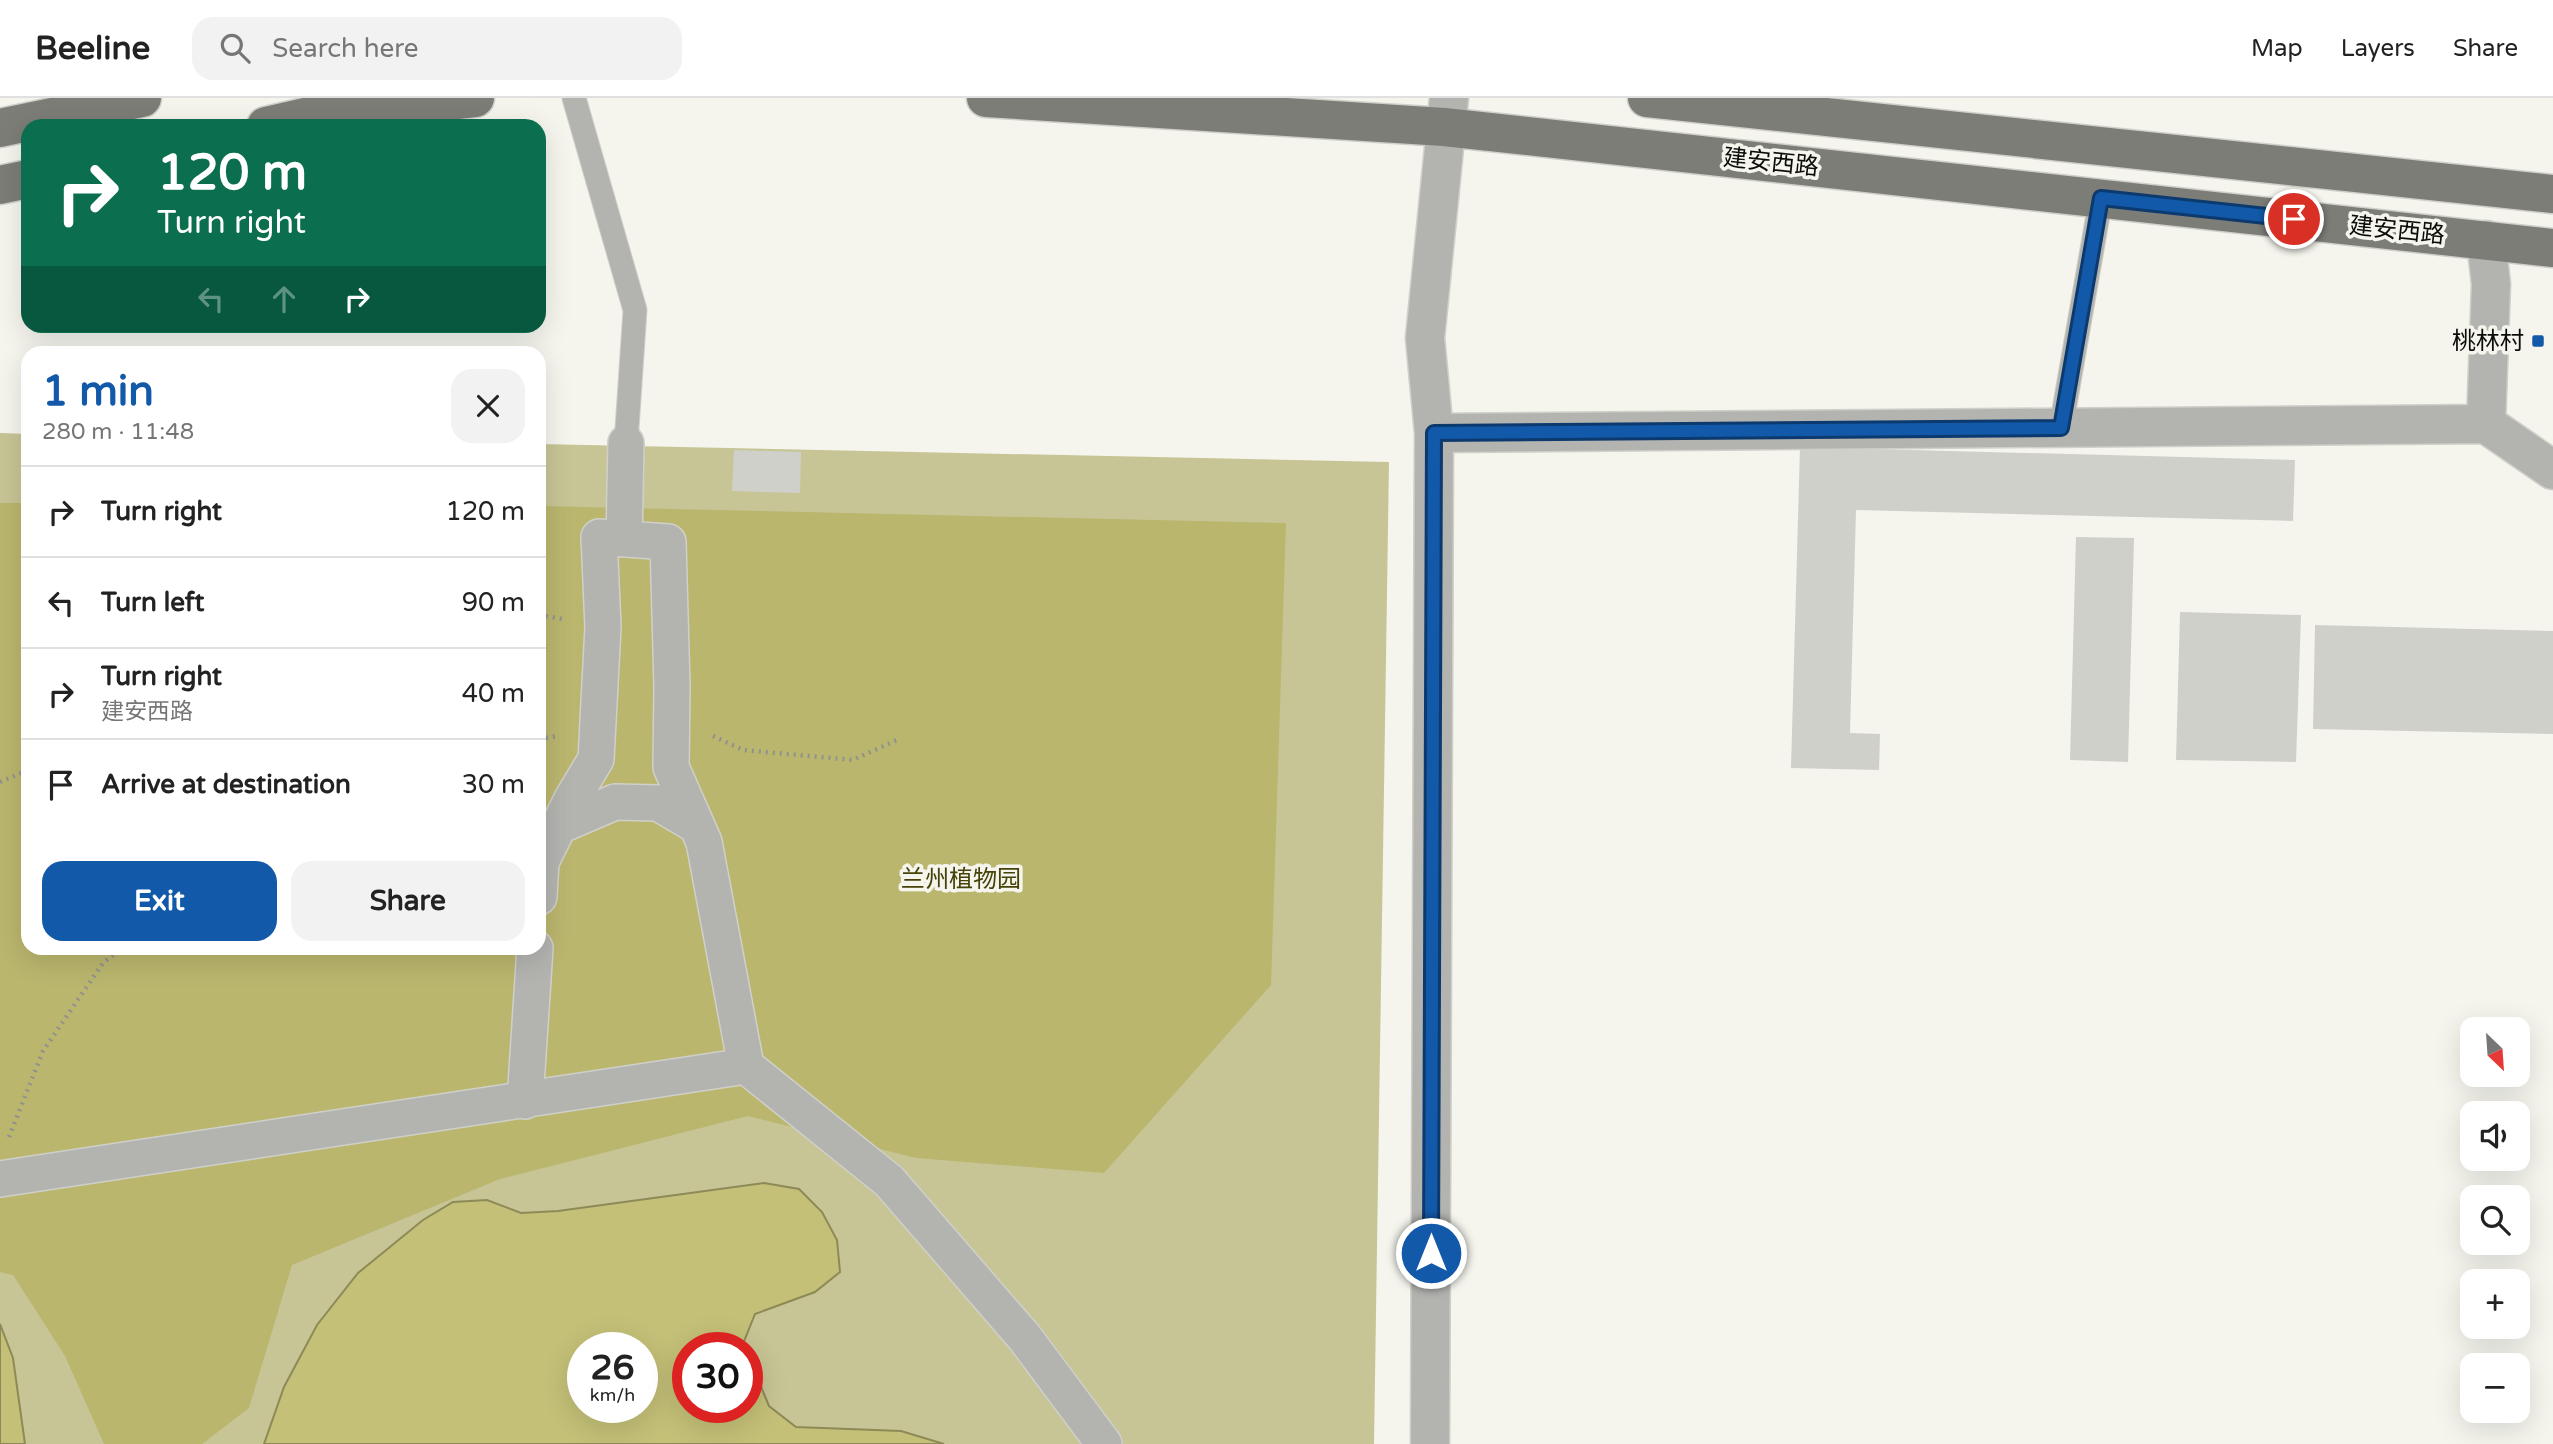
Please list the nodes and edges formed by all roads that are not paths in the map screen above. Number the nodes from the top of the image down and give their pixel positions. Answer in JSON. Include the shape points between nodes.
{"nodes":[{"id":1,"x":142,"y":98,"type":"edge"},
{"id":2,"x":475,"y":98,"type":"edge"},
{"id":3,"x":573,"y":98,"type":"edge"},
{"id":4,"x":986,"y":98,"type":"edge"},
{"id":5,"x":1647,"y":98,"type":"edge"},
{"id":6,"x":1447,"y":113,"type":"edge"},
{"id":7,"x":43,"y":119,"type":"edge"},
{"id":8,"x":296,"y":119,"type":"edge"},
{"id":9,"x":21,"y":124,"type":"edge"},
{"id":10,"x":0,"y":128,"type":"edge"},
{"id":11,"x":21,"y":180,"type":"edge"},
{"id":12,"x":0,"y":185,"type":"edge"},
{"id":13,"x":2553,"y":194,"type":"edge"},
{"id":14,"x":2101,"y":198,"type":"junction"},
{"id":15,"x":2486,"y":240,"type":"junction"},
{"id":16,"x":2553,"y":248,"type":"edge"},
{"id":17,"x":2486,"y":424,"type":"junction"},
{"id":18,"x":2061,"y":428,"type":"junction"},
{"id":19,"x":1434,"y":433,"type":"junction"},
{"id":20,"x":626,"y":443,"type":"joint"},
{"id":21,"x":2553,"y":470,"type":"edge"},
{"id":22,"x":624,"y":538,"type":"junction"},
{"id":23,"x":559,"y":826,"type":"junction"},
{"id":24,"x":697,"y":826,"type":"junction"},
{"id":25,"x":546,"y":852,"type":"edge"},
{"id":26,"x":535,"y":955,"type":"edge"},
{"id":27,"x":746,"y":1066,"type":"junction"},
{"id":28,"x":525,"y":1101,"type":"junction"},
{"id":29,"x":2,"y":1163,"type":"edge"},
{"id":30,"x":1104,"y":1444,"type":"edge"},
{"id":31,"x":1430,"y":1444,"type":"edge"}],
"edges":[{"from":1,"to":7,"type":"main road"},
{"from":2,"to":8,"type":"main road"},
{"from":3,"to":20,"type":"lane","via":[[635,310]]},
{"from":4,"to":6,"type":"main road","name":"建安西路"},
{"from":5,"to":13,"type":"main road","name":"建安西路"},
{"from":6,"to":14,"type":"main road","name":"建安西路"},
{"from":6,"to":19,"type":"street","via":[[1425,338]]},
{"from":9,"to":10,"type":"main road"},
{"from":11,"to":12,"type":"main road"},
{"from":14,"to":15,"type":"main road","name":"建安西路"},
{"from":14,"to":18,"type":"lane"},
{"from":15,"to":16,"type":"main road","name":"建安西路"},
{"from":15,"to":17,"type":"street","via":[[2491,284]]},
{"from":17,"to":18,"type":"street"},
{"from":17,"to":21,"type":"street"},
{"from":18,"to":19,"type":"street"},
{"from":19,"to":31,"type":"street"},
{"from":20,"to":22,"type":"street"},
{"from":22,"to":23,"type":"street","via":[[599,537],[603,627],[596,759]]},
{"from":22,"to":24,"type":"street","via":[[668,542],[671,767]]},
{"from":23,"to":24,"type":"street","via":[[615,802],[658,803]]},
{"from":23,"to":25,"type":"street"},
{"from":24,"to":27,"type":"street","via":[[704,842]]},
{"from":26,"to":28,"type":"street"},
{"from":27,"to":28,"type":"street"},
{"from":27,"to":30,"type":"street","via":[[889,1181],[1025,1338]]},
{"from":28,"to":29,"type":"street"}]}
